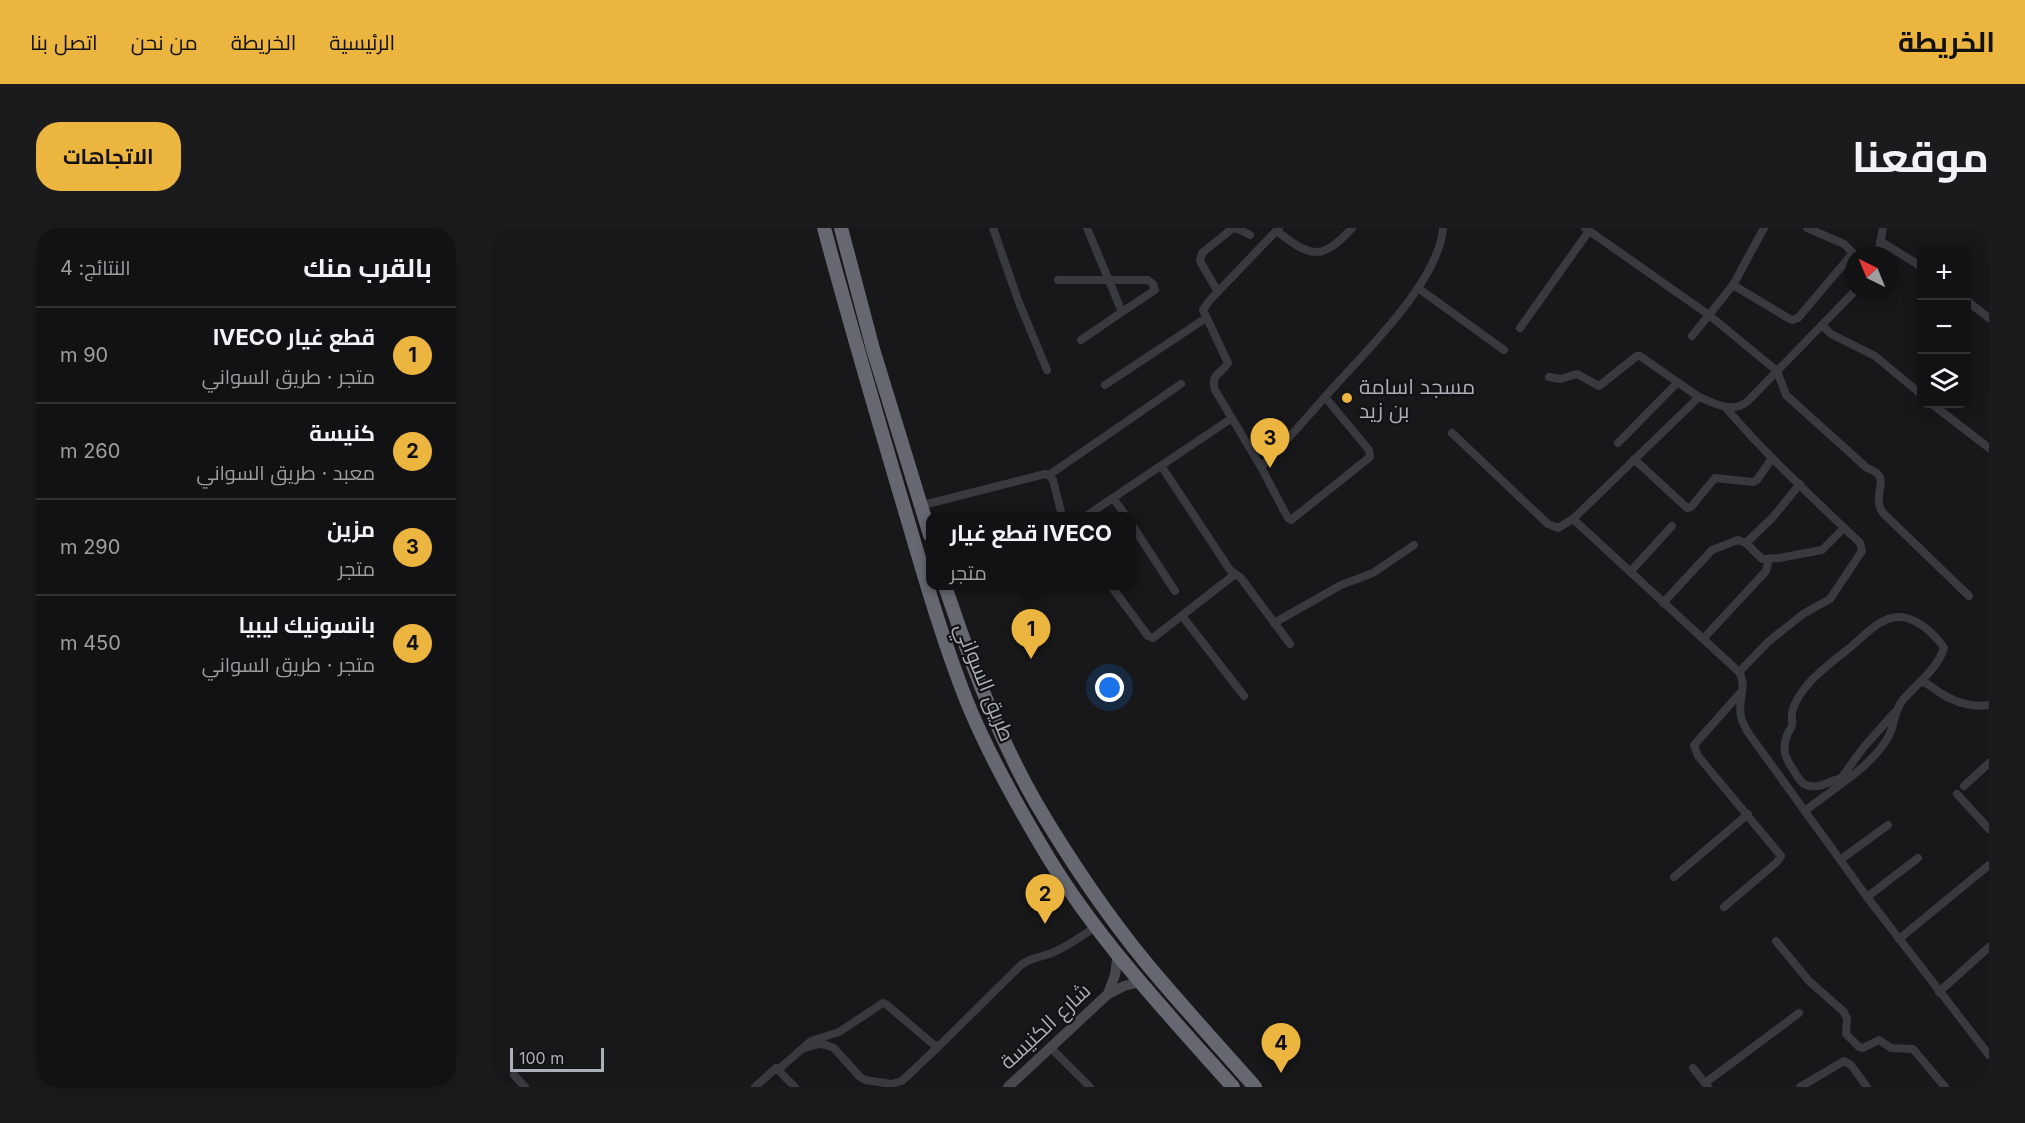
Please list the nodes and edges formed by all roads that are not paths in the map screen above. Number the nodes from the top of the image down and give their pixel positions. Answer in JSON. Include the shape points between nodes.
{"nodes":[{"id":1,"x":824,"y":228,"type":"edge"},
{"id":2,"x":841,"y":228,"type":"edge"},
{"id":3,"x":993,"y":228,"type":"edge"},
{"id":4,"x":1087,"y":228,"type":"edge"},
{"id":5,"x":1352,"y":228,"type":"edge"},
{"id":6,"x":1450,"y":228,"type":"edge"},
{"id":7,"x":1764,"y":228,"type":"edge"},
{"id":8,"x":1807,"y":228,"type":"edge"},
{"id":9,"x":1883,"y":228,"type":"edge"},
{"id":10,"x":1278,"y":229,"type":"edge"},
{"id":11,"x":1592,"y":231,"type":"edge"},
{"id":12,"x":1442,"y":232,"type":"edge"},
{"id":13,"x":1250,"y":235,"type":"dead end"},
{"id":14,"x":1880,"y":241,"type":"junction"},
{"id":15,"x":1879,"y":246,"type":"edge"},
{"id":16,"x":1917,"y":264,"type":"edge"},
{"id":17,"x":1058,"y":280,"type":"dead end"},
{"id":18,"x":1109,"y":281,"type":"junction"},
{"id":19,"x":1733,"y":285,"type":"junction"},
{"id":20,"x":1418,"y":288,"type":"junction"},
{"id":21,"x":1218,"y":292,"type":"junction"},
{"id":22,"x":1846,"y":300,"type":"edge"},
{"id":23,"x":1971,"y":304,"type":"edge"},
{"id":24,"x":1122,"y":312,"type":"junction"},
{"id":25,"x":1709,"y":315,"type":"junction"},
{"id":26,"x":1206,"y":318,"type":"junction"},
{"id":27,"x":1989,"y":318,"type":"edge"},
{"id":28,"x":1822,"y":325,"type":"junction"},
{"id":29,"x":1520,"y":328,"type":"dead end"},
{"id":30,"x":1692,"y":336,"type":"dead end"},
{"id":31,"x":1081,"y":340,"type":"dead end"},
{"id":32,"x":1504,"y":350,"type":"dead end"},
{"id":33,"x":1047,"y":370,"type":"dead end"},
{"id":34,"x":1777,"y":371,"type":"junction"},
{"id":35,"x":1549,"y":377,"type":"dead end"},
{"id":36,"x":1677,"y":382,"type":"junction"},
{"id":37,"x":1181,"y":384,"type":"dead end"},
{"id":38,"x":1105,"y":385,"type":"dead end"},
{"id":39,"x":1917,"y":391,"type":"edge"},
{"id":40,"x":1325,"y":397,"type":"junction"},
{"id":41,"x":1699,"y":397,"type":"junction"},
{"id":42,"x":1726,"y":408,"type":"junction"},
{"id":43,"x":1937,"y":408,"type":"edge"},
{"id":44,"x":1232,"y":418,"type":"junction"},
{"id":45,"x":1452,"y":434,"type":"dead end"},
{"id":46,"x":1617,"y":443,"type":"dead end"},
{"id":47,"x":1989,"y":448,"type":"edge"},
{"id":48,"x":1772,"y":458,"type":"junction"},
{"id":49,"x":1634,"y":459,"type":"junction"},
{"id":50,"x":1162,"y":467,"type":"junction"},
{"id":51,"x":1261,"y":467,"type":"junction"},
{"id":52,"x":1049,"y":476,"type":"junction"},
{"id":53,"x":1800,"y":484,"type":"junction"},
{"id":54,"x":1113,"y":498,"type":"junction"},
{"id":55,"x":923,"y":505,"type":"junction"},
{"id":56,"x":1061,"y":512,"type":"edge"},
{"id":57,"x":1092,"y":512,"type":"edge"},
{"id":58,"x":1123,"y":512,"type":"edge"},
{"id":59,"x":926,"y":518,"type":"edge"},
{"id":60,"x":1573,"y":519,"type":"junction"},
{"id":61,"x":1672,"y":526,"type":"dead end"},
{"id":62,"x":1844,"y":528,"type":"junction"},
{"id":63,"x":1136,"y":532,"type":"edge"},
{"id":64,"x":1746,"y":543,"type":"junction"},
{"id":65,"x":1414,"y":545,"type":"dead end"},
{"id":66,"x":1768,"y":559,"type":"junction"},
{"id":67,"x":1630,"y":572,"type":"junction"},
{"id":68,"x":1234,"y":574,"type":"junction"},
{"id":69,"x":926,"y":581,"type":"edge"},
{"id":70,"x":929,"y":590,"type":"edge"},
{"id":71,"x":947,"y":590,"type":"edge"},
{"id":72,"x":1115,"y":590,"type":"edge"},
{"id":73,"x":1175,"y":591,"type":"dead end"},
{"id":74,"x":1969,"y":596,"type":"dead end"},
{"id":75,"x":1663,"y":603,"type":"junction"},
{"id":76,"x":1183,"y":617,"type":"junction"},
{"id":77,"x":1274,"y":623,"type":"junction"},
{"id":78,"x":1703,"y":639,"type":"junction"},
{"id":79,"x":1290,"y":645,"type":"dead end"},
{"id":80,"x":1739,"y":672,"type":"junction"},
{"id":81,"x":1921,"y":682,"type":"junction"},
{"id":82,"x":1743,"y":690,"type":"junction"},
{"id":83,"x":1244,"y":696,"type":"dead end"},
{"id":84,"x":1989,"y":705,"type":"edge"},
{"id":85,"x":1895,"y":712,"type":"junction"},
{"id":86,"x":1989,"y":763,"type":"edge"},
{"id":87,"x":1846,"y":777,"type":"junction"},
{"id":88,"x":1964,"y":786,"type":"dead end"},
{"id":89,"x":1958,"y":794,"type":"dead end"},
{"id":90,"x":1804,"y":811,"type":"junction"},
{"id":91,"x":1748,"y":814,"type":"junction"},
{"id":92,"x":1888,"y":825,"type":"dead end"},
{"id":93,"x":1989,"y":829,"type":"edge"},
{"id":94,"x":1918,"y":858,"type":"dead end"},
{"id":95,"x":1840,"y":860,"type":"junction"},
{"id":96,"x":1989,"y":865,"type":"edge"},
{"id":97,"x":1674,"y":877,"type":"dead end"},
{"id":98,"x":1867,"y":897,"type":"junction"},
{"id":99,"x":1724,"y":907,"type":"dead end"},
{"id":100,"x":1097,"y":926,"type":"junction"},
{"id":101,"x":1899,"y":939,"type":"junction"},
{"id":102,"x":1776,"y":941,"type":"dead end"},
{"id":103,"x":1989,"y":947,"type":"edge"},
{"id":104,"x":1118,"y":953,"type":"junction"},
{"id":105,"x":1140,"y":982,"type":"junction"},
{"id":106,"x":1939,"y":992,"type":"junction"},
{"id":107,"x":1108,"y":994,"type":"junction"},
{"id":108,"x":1799,"y":1013,"type":"dead end"},
{"id":109,"x":939,"y":1046,"type":"junction"},
{"id":110,"x":1050,"y":1047,"type":"junction"},
{"id":111,"x":801,"y":1049,"type":"junction"},
{"id":112,"x":1989,"y":1055,"type":"edge"},
{"id":113,"x":1693,"y":1068,"type":"dead end"},
{"id":114,"x":779,"y":1069,"type":"junction"},
{"id":115,"x":514,"y":1075,"type":"dead end"},
{"id":116,"x":1707,"y":1085,"type":"edge"},
{"id":117,"x":525,"y":1087,"type":"edge"},
{"id":118,"x":756,"y":1087,"type":"edge"},
{"id":119,"x":795,"y":1087,"type":"edge"},
{"id":120,"x":1008,"y":1087,"type":"edge"},
{"id":121,"x":1090,"y":1087,"type":"edge"},
{"id":122,"x":1233,"y":1087,"type":"edge"},
{"id":123,"x":1255,"y":1087,"type":"edge"},
{"id":124,"x":1800,"y":1087,"type":"edge"},
{"id":125,"x":1867,"y":1087,"type":"edge"},
{"id":126,"x":1945,"y":1087,"type":"edge"}],
"edges":[{"from":1,"to":69,"type":"highway","name":"طريق السواني"},
{"from":2,"to":55,"type":"highway","via":[[873,349]]},
{"from":3,"to":33,"type":"street"},
{"from":4,"to":18,"type":"street"},
{"from":5,"to":10,"type":"street","via":[[1330,248],[1312,252],[1298,247]]},
{"from":6,"to":12,"type":"street"},
{"from":7,"to":19,"type":"street"},
{"from":8,"to":19,"type":"street","via":[[1844,244],[1853,253],[1798,318],[1788,318]]},
{"from":9,"to":14,"type":"street"},
{"from":10,"to":21,"type":"street"},
{"from":11,"to":25,"type":"street"},
{"from":11,"to":29,"type":"street"},
{"from":12,"to":20,"type":"street","via":[[1440,245]]},
{"from":13,"to":21,"type":"street","via":[[1233,228],[1202,253],[1200,261]]},
{"from":14,"to":15,"type":"street"},
{"from":14,"to":16,"type":"street"},
{"from":17,"to":18,"type":"street"},
{"from":18,"to":24,"type":"street"},
{"from":18,"to":24,"type":"street","via":[[1148,280],[1153,284],[1155,290]]},
{"from":19,"to":25,"type":"street"},
{"from":20,"to":32,"type":"street"},
{"from":20,"to":40,"type":"street"},
{"from":21,"to":26,"type":"street","via":[[1203,310]]},
{"from":22,"to":28,"type":"street"},
{"from":23,"to":27,"type":"street"},
{"from":24,"to":31,"type":"street"},
{"from":25,"to":30,"type":"street"},
{"from":25,"to":34,"type":"street"},
{"from":26,"to":38,"type":"street"},
{"from":26,"to":44,"type":"street","via":[[1228,363],[1215,376],[1213,384]]},
{"from":28,"to":34,"type":"street"},
{"from":28,"to":39,"type":"street","via":[[1831,334],[1875,356]]},
{"from":34,"to":42,"type":"street","via":[[1747,402]]},
{"from":34,"to":74,"type":"street","via":[[1786,395],[1878,474],[1883,513]]},
{"from":35,"to":36,"type":"street","via":[[1560,379],[1576,374],[1599,386],[1640,356]]},
{"from":36,"to":41,"type":"street"},
{"from":36,"to":46,"type":"street"},
{"from":37,"to":52,"type":"street"},
{"from":40,"to":51,"type":"street"},
{"from":40,"to":51,"type":"street","via":[[1369,450],[1370,457],[1291,520]]},
{"from":41,"to":42,"type":"street"},
{"from":41,"to":49,"type":"street"},
{"from":42,"to":48,"type":"street"},
{"from":43,"to":47,"type":"street"},
{"from":44,"to":50,"type":"street"},
{"from":44,"to":51,"type":"street"},
{"from":45,"to":60,"type":"street","via":[[1548,524],[1558,528]]},
{"from":48,"to":49,"type":"street","via":[[1753,482],[1715,478],[1687,508]]},
{"from":48,"to":53,"type":"street"},
{"from":49,"to":60,"type":"street"},
{"from":50,"to":54,"type":"street"},
{"from":50,"to":68,"type":"street"},
{"from":52,"to":55,"type":"street","via":[[1044,474]]},
{"from":52,"to":56,"type":"street"},
{"from":53,"to":62,"type":"street"},
{"from":53,"to":64,"type":"street"},
{"from":54,"to":57,"type":"street"},
{"from":54,"to":58,"type":"street"},
{"from":55,"to":59,"type":"highway"},
{"from":60,"to":67,"type":"street"},
{"from":61,"to":67,"type":"street"},
{"from":62,"to":66,"type":"street","via":[[1822,550]]},
{"from":62,"to":80,"type":"street","via":[[1860,543],[1862,551],[1836,591],[1768,642]]},
{"from":63,"to":73,"type":"street"},
{"from":64,"to":66,"type":"street","via":[[1762,559]]},
{"from":64,"to":75,"type":"street","via":[[1738,540],[1712,550]]},
{"from":65,"to":77,"type":"street","via":[[1373,573],[1341,585]]},
{"from":66,"to":78,"type":"street","via":[[1766,571]]},
{"from":67,"to":75,"type":"street"},
{"from":68,"to":76,"type":"street"},
{"from":68,"to":77,"type":"street"},
{"from":70,"to":100,"type":"highway","name":"طريق السواني","via":[[987,748],[1056,869]]},
{"from":71,"to":123,"type":"highway","name":"طريق السواني","via":[[995,718],[1057,838],[1147,963]]},
{"from":72,"to":76,"type":"street","via":[[1150,638],[1156,638]]},
{"from":75,"to":78,"type":"street"},
{"from":76,"to":83,"type":"street"},
{"from":77,"to":79,"type":"street"},
{"from":78,"to":80,"type":"street"},
{"from":80,"to":82,"type":"street"},
{"from":81,"to":84,"type":"street","via":[[1956,701]]},
{"from":81,"to":85,"type":"street"},
{"from":81,"to":87,"type":"street","via":[[1944,648],[1919,623],[1900,617],[1886,620],[1870,631],[1811,681],[1791,715],[1792,726],[1783,748],[1785,759],[1808,786]]},
{"from":82,"to":90,"type":"street","via":[[1741,719]]},
{"from":82,"to":91,"type":"street","via":[[1694,748]]},
{"from":85,"to":87,"type":"street","via":[[1863,748]]},
{"from":85,"to":87,"type":"street","via":[[1887,740],[1869,761]]},
{"from":86,"to":88,"type":"street"},
{"from":87,"to":90,"type":"street"},
{"from":89,"to":93,"type":"street"},
{"from":90,"to":95,"type":"street"},
{"from":91,"to":97,"type":"street"},
{"from":91,"to":99,"type":"street","via":[[1781,856]]},
{"from":92,"to":95,"type":"street"},
{"from":94,"to":98,"type":"street"},
{"from":95,"to":98,"type":"street"},
{"from":96,"to":101,"type":"street"},
{"from":98,"to":101,"type":"street"},
{"from":100,"to":104,"type":"highway","name":"طريق السواني"},
{"from":100,"to":109,"type":"street","via":[[1069,945],[1027,960]]},
{"from":101,"to":106,"type":"street"},
{"from":102,"to":126,"type":"street","via":[[1809,981],[1839,1006],[1846,1015],[1846,1034],[1860,1047],[1879,1040],[1891,1048],[1913,1049]]},
{"from":103,"to":106,"type":"street"},
{"from":104,"to":105,"type":"highway","name":"طريق السواني"},
{"from":104,"to":107,"type":"main road","name":"شارع الكنيسة"},
{"from":105,"to":107,"type":"main road","name":"شارع الكنيسة"},
{"from":105,"to":122,"type":"highway","name":"طريق السواني"},
{"from":106,"to":112,"type":"street"},
{"from":107,"to":110,"type":"main road","name":"شارع الكنيسة"},
{"from":108,"to":116,"type":"street"},
{"from":109,"to":111,"type":"street","via":[[883,1003],[839,1032],[810,1041]]},
{"from":109,"to":111,"type":"street","via":[[902,1081],[891,1084],[865,1080],[834,1048],[819,1044]]},
{"from":110,"to":120,"type":"main road","name":"شارع الكنيسة"},
{"from":110,"to":121,"type":"street"},
{"from":111,"to":114,"type":"street"},
{"from":113,"to":116,"type":"street"},
{"from":114,"to":118,"type":"street","via":[[773,1069]]},
{"from":114,"to":119,"type":"street"},
{"from":115,"to":117,"type":"street"},
{"from":124,"to":125,"type":"street","via":[[1844,1061]]}]}
